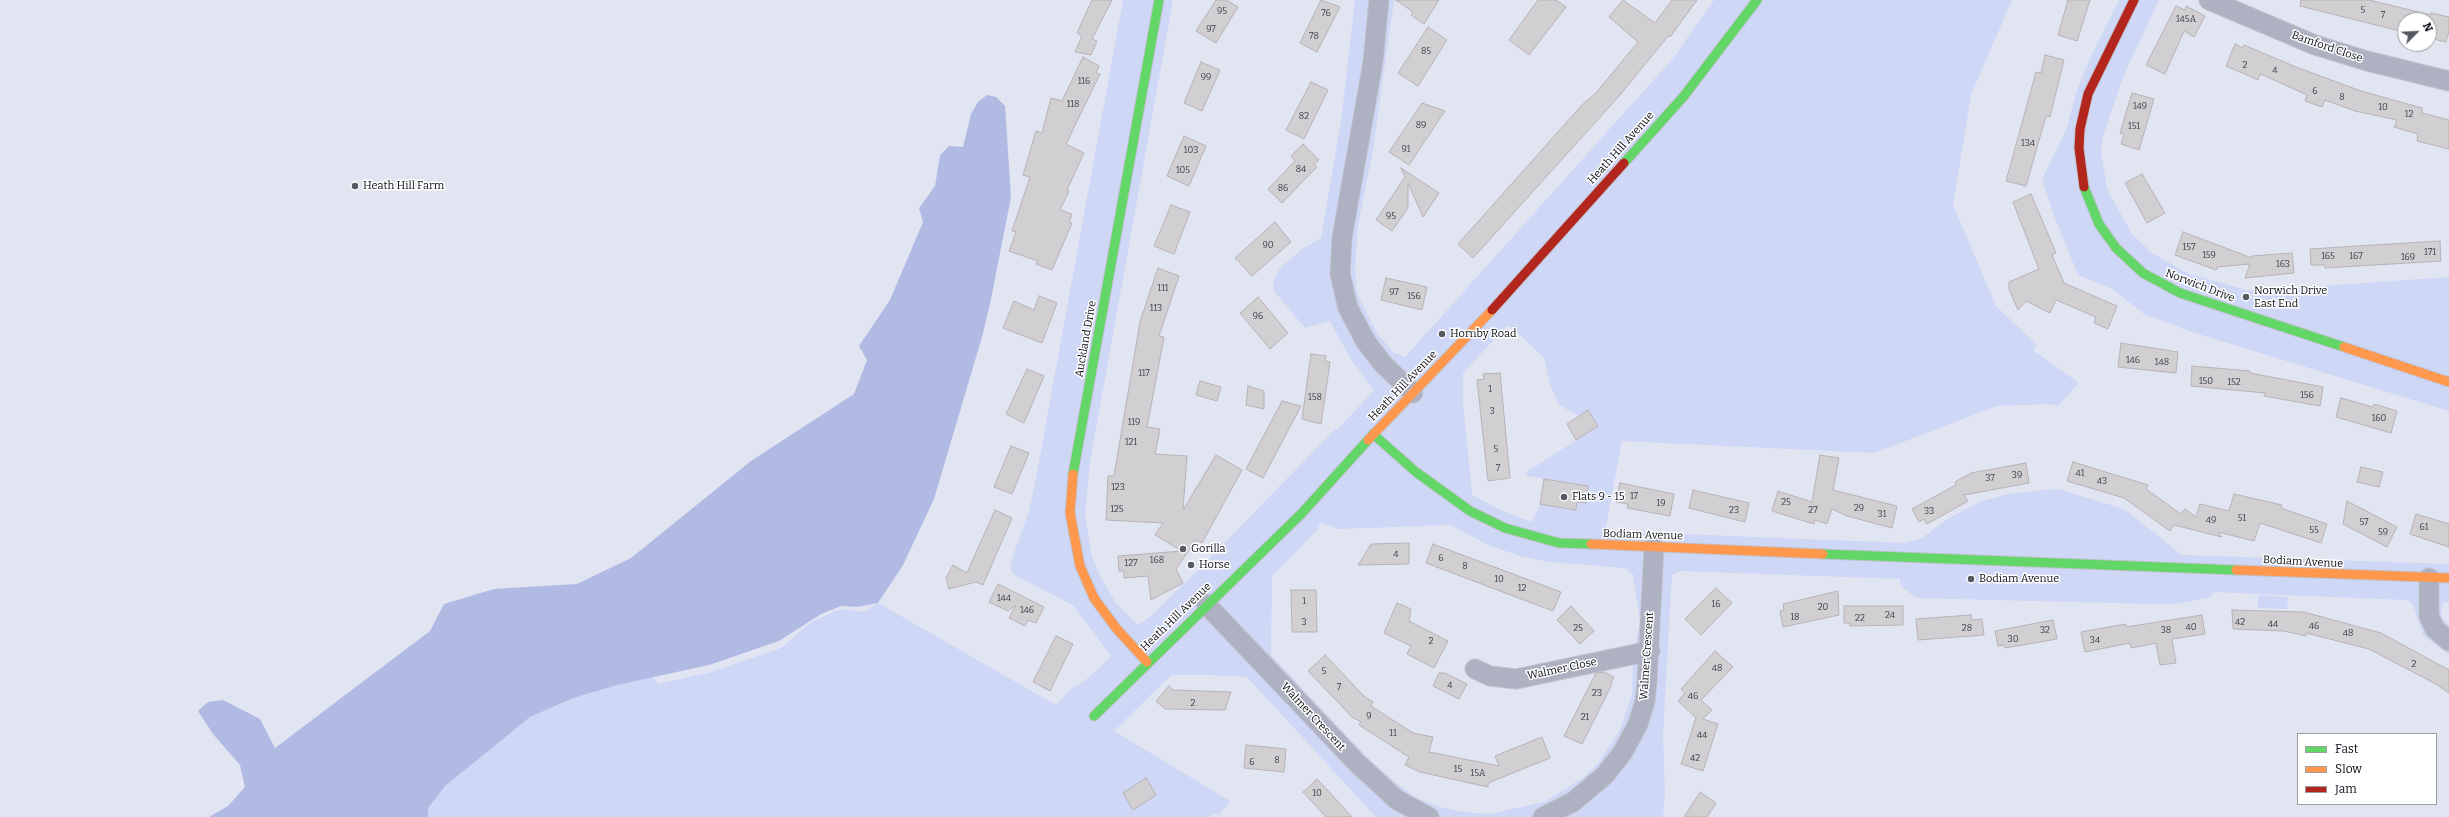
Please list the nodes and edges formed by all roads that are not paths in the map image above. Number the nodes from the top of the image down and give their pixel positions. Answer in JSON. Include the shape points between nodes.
{"nodes":[{"id":1,"x":1159,"y":0,"type":"edge"},
{"id":2,"x":1379,"y":0,"type":"edge"},
{"id":3,"x":1757,"y":0,"type":"edge"},
{"id":4,"x":2134,"y":0,"type":"edge"},
{"id":5,"x":2209,"y":0,"type":"edge"},
{"id":6,"x":2449,"y":81,"type":"edge"},
{"id":7,"x":2449,"y":382,"type":"edge"},
{"id":8,"x":1413,"y":393,"type":"junction"},
{"id":9,"x":1373,"y":434,"type":"junction"},
{"id":10,"x":1654,"y":547,"type":"junction"},
{"id":11,"x":2429,"y":578,"type":"junction"},
{"id":12,"x":2449,"y":578,"type":"edge"},
{"id":13,"x":1206,"y":604,"type":"junction"},
{"id":14,"x":2449,"y":640,"type":"edge"},
{"id":15,"x":1650,"y":651,"type":"junction"},
{"id":16,"x":1147,"y":662,"type":"junction"},
{"id":17,"x":1475,"y":670,"type":"dead end"},
{"id":18,"x":1094,"y":716,"type":"dead end"},
{"id":19,"x":1428,"y":817,"type":"edge"},
{"id":20,"x":1543,"y":817,"type":"edge"}],
"edges":[{"from":1,"to":16,"type":"street","name":"Auckland Drive","via":[[1072,479],[1070,513],[1074,548],[1094,598],[1116,628]]},
{"from":2,"to":8,"type":"street","via":[[1373,62],[1342,238],[1340,274],[1348,308],[1366,342],[1382,363]]},
{"from":3,"to":8,"type":"street","name":"Heath Hill Avenue","via":[[1684,96],[1493,309]]},
{"from":4,"to":7,"type":"street","name":"Norwich Drive","via":[[2088,94],[2079,136],[2080,165],[2088,199],[2099,224],[2116,248],[2143,273],[2180,293]]},
{"from":5,"to":6,"type":"street","name":"Bamford Close","via":[[2315,45],[2363,60]]},
{"from":8,"to":9,"type":"street","name":"Heath Hill Avenue"},
{"from":9,"to":10,"type":"street","name":"Bodiam Avenue","via":[[1440,491],[1470,511],[1505,528],[1560,543]]},
{"from":9,"to":13,"type":"street","name":"Heath Hill Avenue","via":[[1302,513]]},
{"from":10,"to":11,"type":"street","name":"Bodiam Avenue"},
{"from":10,"to":15,"type":"street","name":"Walmer Crescent"},
{"from":11,"to":12,"type":"street","name":"Bodiam Avenue"},
{"from":11,"to":14,"type":"street","via":[[2428,616],[2435,629]]},
{"from":13,"to":16,"type":"street","name":"Heath Hill Avenue"},
{"from":13,"to":19,"type":"street","name":"Walmer Crescent","via":[[1361,768],[1397,800]]},
{"from":15,"to":17,"type":"street","name":"Walmer Close","via":[[1516,679],[1490,676]]},
{"from":15,"to":20,"type":"street","name":"Walmer Crescent","via":[[1642,709],[1623,752],[1605,775],[1588,790],[1573,802]]},
{"from":16,"to":18,"type":"street","name":"Heath Hill Avenue"}]}
